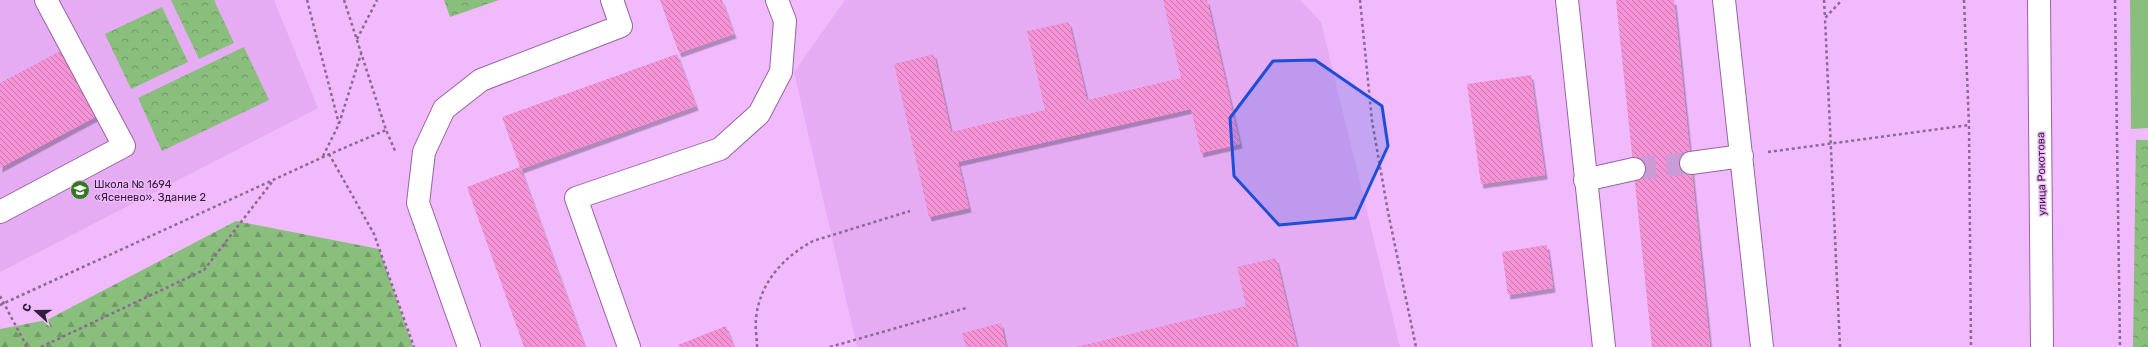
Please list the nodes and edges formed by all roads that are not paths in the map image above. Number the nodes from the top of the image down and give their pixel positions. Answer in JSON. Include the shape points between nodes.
{"nodes":[{"id":1,"x":46,"y":0,"type":"edge"},
{"id":2,"x":612,"y":0,"type":"edge"},
{"id":3,"x":777,"y":0,"type":"edge"},
{"id":4,"x":1567,"y":0,"type":"edge"},
{"id":5,"x":1724,"y":0,"type":"edge"},
{"id":6,"x":2039,"y":0,"type":"edge"},
{"id":7,"x":1742,"y":156,"type":"junction"},
{"id":8,"x":1691,"y":163,"type":"tunnel mouth"},
{"id":9,"x":1634,"y":169,"type":"tunnel mouth"},
{"id":10,"x":1585,"y":180,"type":"junction"},
{"id":11,"x":0,"y":212,"type":"edge"},
{"id":12,"x":469,"y":347,"type":"edge"},
{"id":13,"x":629,"y":347,"type":"edge"},
{"id":14,"x":1604,"y":347,"type":"edge"},
{"id":15,"x":1762,"y":347,"type":"edge"},
{"id":16,"x":2042,"y":347,"type":"edge"}],
"edges":[{"from":1,"to":11,"type":"street","via":[[124,146]]},
{"from":2,"to":12,"type":"street","via":[[621,26],[481,80],[444,109],[424,152],[418,204]]},
{"from":3,"to":13,"type":"street","via":[[785,21],[782,72],[759,114],[720,149],[576,198]]},
{"from":4,"to":10,"type":"street"},
{"from":5,"to":7,"type":"street"},
{"from":6,"to":16,"type":"street","name":"улица Рокотова"},
{"from":7,"to":8,"type":"street"},
{"from":7,"to":15,"type":"street"},
{"from":9,"to":10,"type":"street"},
{"from":10,"to":14,"type":"street"}]}
